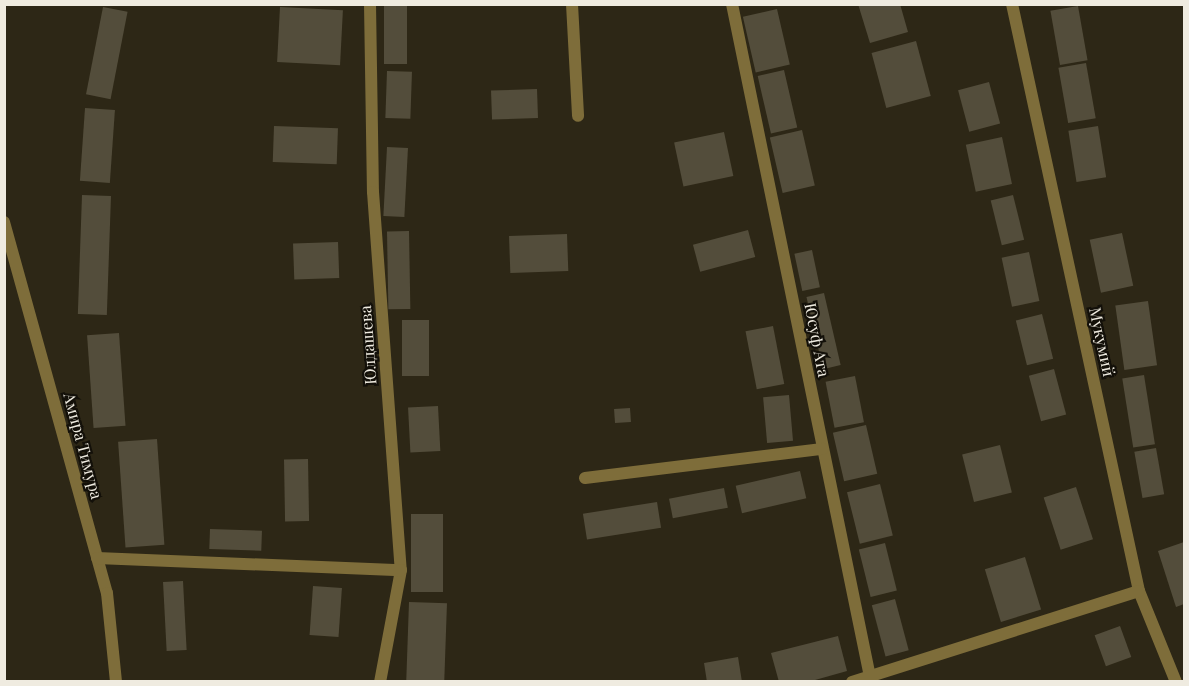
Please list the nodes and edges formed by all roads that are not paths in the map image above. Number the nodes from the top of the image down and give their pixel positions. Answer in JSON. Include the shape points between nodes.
{"nodes":[{"id":1,"x":370,"y":4,"type":"edge"},
{"id":2,"x":572,"y":4,"type":"edge"},
{"id":3,"x":732,"y":4,"type":"edge"},
{"id":4,"x":1012,"y":4,"type":"edge"},
{"id":5,"x":579,"y":116,"type":"dead end"},
{"id":6,"x":4,"y":222,"type":"edge"},
{"id":7,"x":822,"y":449,"type":"junction"},
{"id":8,"x":585,"y":478,"type":"dead end"},
{"id":9,"x":97,"y":558,"type":"junction"},
{"id":10,"x":401,"y":570,"type":"junction"},
{"id":11,"x":1139,"y":591,"type":"junction"},
{"id":12,"x":870,"y":679,"type":"edge"},
{"id":13,"x":116,"y":681,"type":"edge"},
{"id":14,"x":381,"y":681,"type":"edge"},
{"id":15,"x":852,"y":681,"type":"edge"},
{"id":16,"x":1176,"y":681,"type":"edge"}],
"edges":[{"from":1,"to":10,"type":"street","name":"Юлдашева","via":[[373,192]]},
{"from":2,"to":5,"type":"street"},
{"from":3,"to":7,"type":"street","name":"Юсуф Ата"},
{"from":4,"to":11,"type":"street","name":"Мукумий"},
{"from":6,"to":9,"type":"street","name":"Амира Тимура"},
{"from":7,"to":8,"type":"street"},
{"from":7,"to":12,"type":"street","name":"Юсуф Ата"},
{"from":9,"to":10,"type":"street"},
{"from":9,"to":13,"type":"street","name":"Амира Тимура","via":[[107,593]]},
{"from":10,"to":14,"type":"street","name":"Юлдашева"},
{"from":11,"to":12,"type":"street"},
{"from":11,"to":16,"type":"street","name":"Мукумий"},
{"from":12,"to":15,"type":"street"}]}
